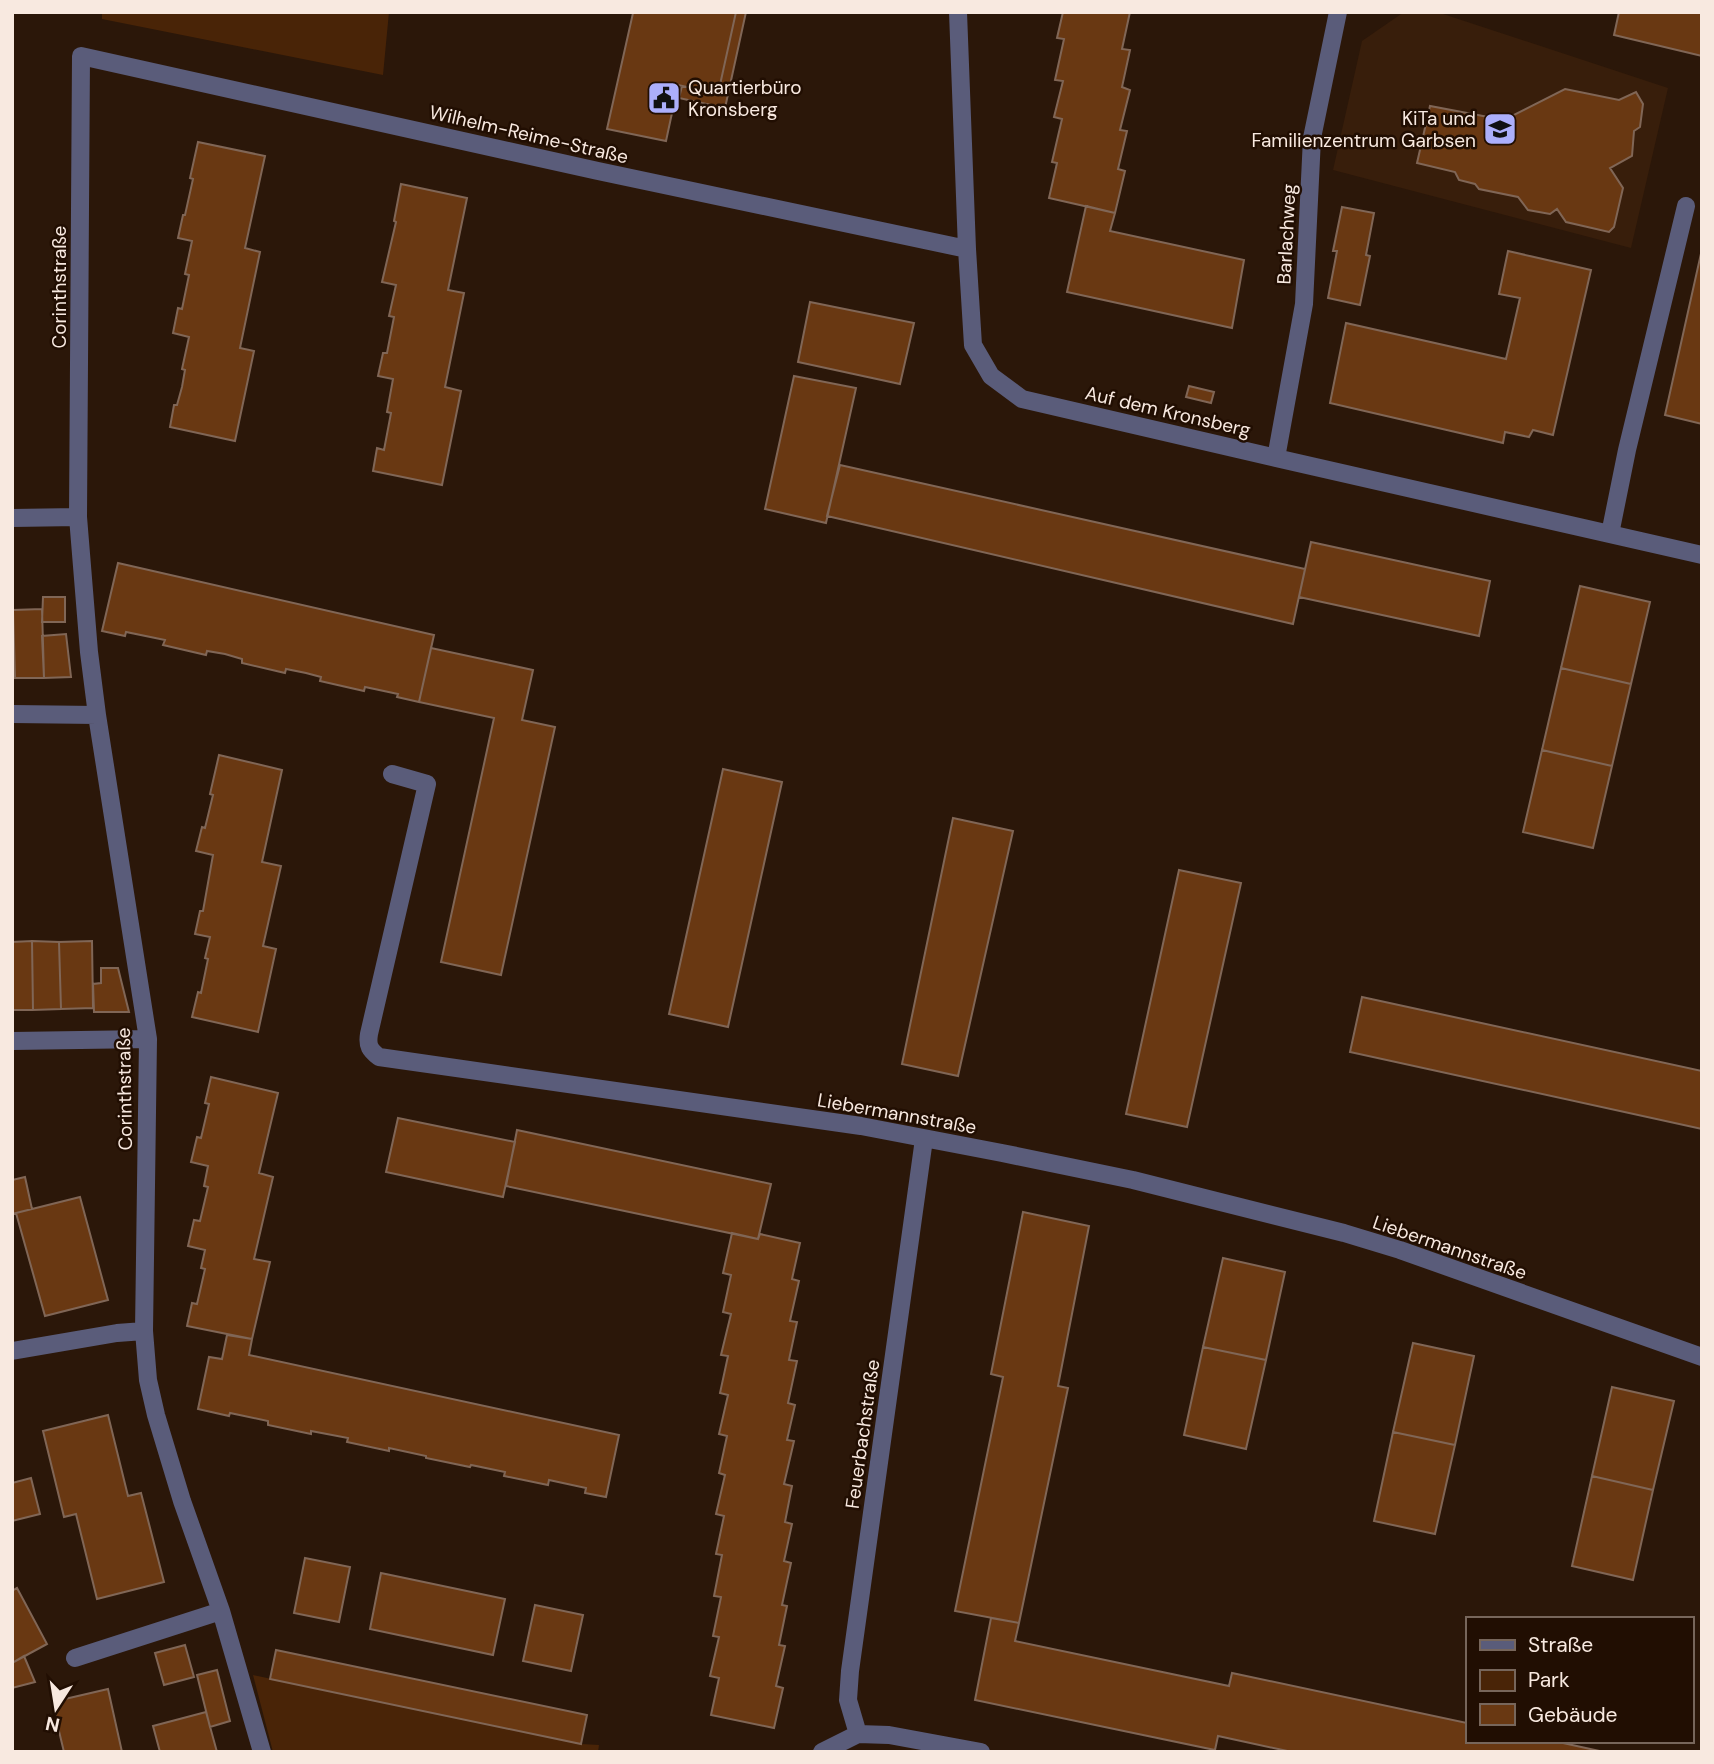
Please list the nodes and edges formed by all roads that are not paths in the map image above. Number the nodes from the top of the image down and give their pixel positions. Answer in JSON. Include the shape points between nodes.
{"nodes":[{"id":1,"x":958,"y":12,"type":"edge"},
{"id":2,"x":1338,"y":12,"type":"edge"},
{"id":3,"x":82,"y":57,"type":"joint"},
{"id":4,"x":1686,"y":206,"type":"dead end"},
{"id":5,"x":967,"y":249,"type":"junction"},
{"id":6,"x":1276,"y":458,"type":"junction"},
{"id":7,"x":79,"y":517,"type":"junction"},
{"id":8,"x":12,"y":518,"type":"edge"},
{"id":9,"x":1610,"y":534,"type":"junction"},
{"id":10,"x":1702,"y":555,"type":"edge"},
{"id":11,"x":12,"y":714,"type":"edge"},
{"id":12,"x":97,"y":715,"type":"junction"},
{"id":13,"x":392,"y":774,"type":"dead end"},
{"id":14,"x":148,"y":1039,"type":"junction"},
{"id":15,"x":12,"y":1041,"type":"edge"},
{"id":16,"x":924,"y":1139,"type":"junction"},
{"id":17,"x":144,"y":1331,"type":"junction"},
{"id":18,"x":12,"y":1351,"type":"edge"},
{"id":19,"x":1702,"y":1357,"type":"edge"},
{"id":20,"x":221,"y":1611,"type":"junction"},
{"id":21,"x":75,"y":1658,"type":"dead end"},
{"id":22,"x":858,"y":1734,"type":"junction"},
{"id":23,"x":262,"y":1752,"type":"edge"},
{"id":24,"x":822,"y":1752,"type":"edge"},
{"id":25,"x":981,"y":1752,"type":"edge"}],
"edges":[{"from":1,"to":5,"type":"street","name":"Auf dem Kronsberg"},
{"from":2,"to":6,"type":"street","name":"Barlachweg","via":[[1312,138],[1304,304]]},
{"from":3,"to":5,"type":"street","name":"Wilhelm-Reime-Straße"},
{"from":3,"to":7,"type":"street","name":"Corinthstraße"},
{"from":4,"to":9,"type":"street"},
{"from":5,"to":6,"type":"street","name":"Auf dem Kronsberg","via":[[974,345],[990,376],[1022,398]]},
{"from":6,"to":9,"type":"street","name":"Auf dem Kronsberg"},
{"from":7,"to":8,"type":"street"},
{"from":7,"to":12,"type":"street","name":"Corinthstraße"},
{"from":9,"to":10,"type":"street","name":"Auf dem Kronsberg"},
{"from":11,"to":12,"type":"street"},
{"from":12,"to":14,"type":"street","name":"Corinthstraße"},
{"from":13,"to":16,"type":"street","name":"Liebermannstraße","via":[[427,784],[369,1034],[371,1051],[379,1057]]},
{"from":14,"to":15,"type":"street"},
{"from":14,"to":17,"type":"street","name":"Corinthstraße"},
{"from":16,"to":19,"type":"street","name":"Liebermannstraße","via":[[1133,1180],[1344,1233]]},
{"from":16,"to":22,"type":"street","name":"Feuerbachstraße","via":[[850,1671],[848,1700]]},
{"from":17,"to":18,"type":"street"},
{"from":17,"to":20,"type":"street","name":"Corinthstraße","via":[[156,1415]]},
{"from":20,"to":21,"type":"street"},
{"from":20,"to":23,"type":"street","name":"Corinthstraße"},
{"from":22,"to":24,"type":"street"},
{"from":22,"to":25,"type":"street"}]}
